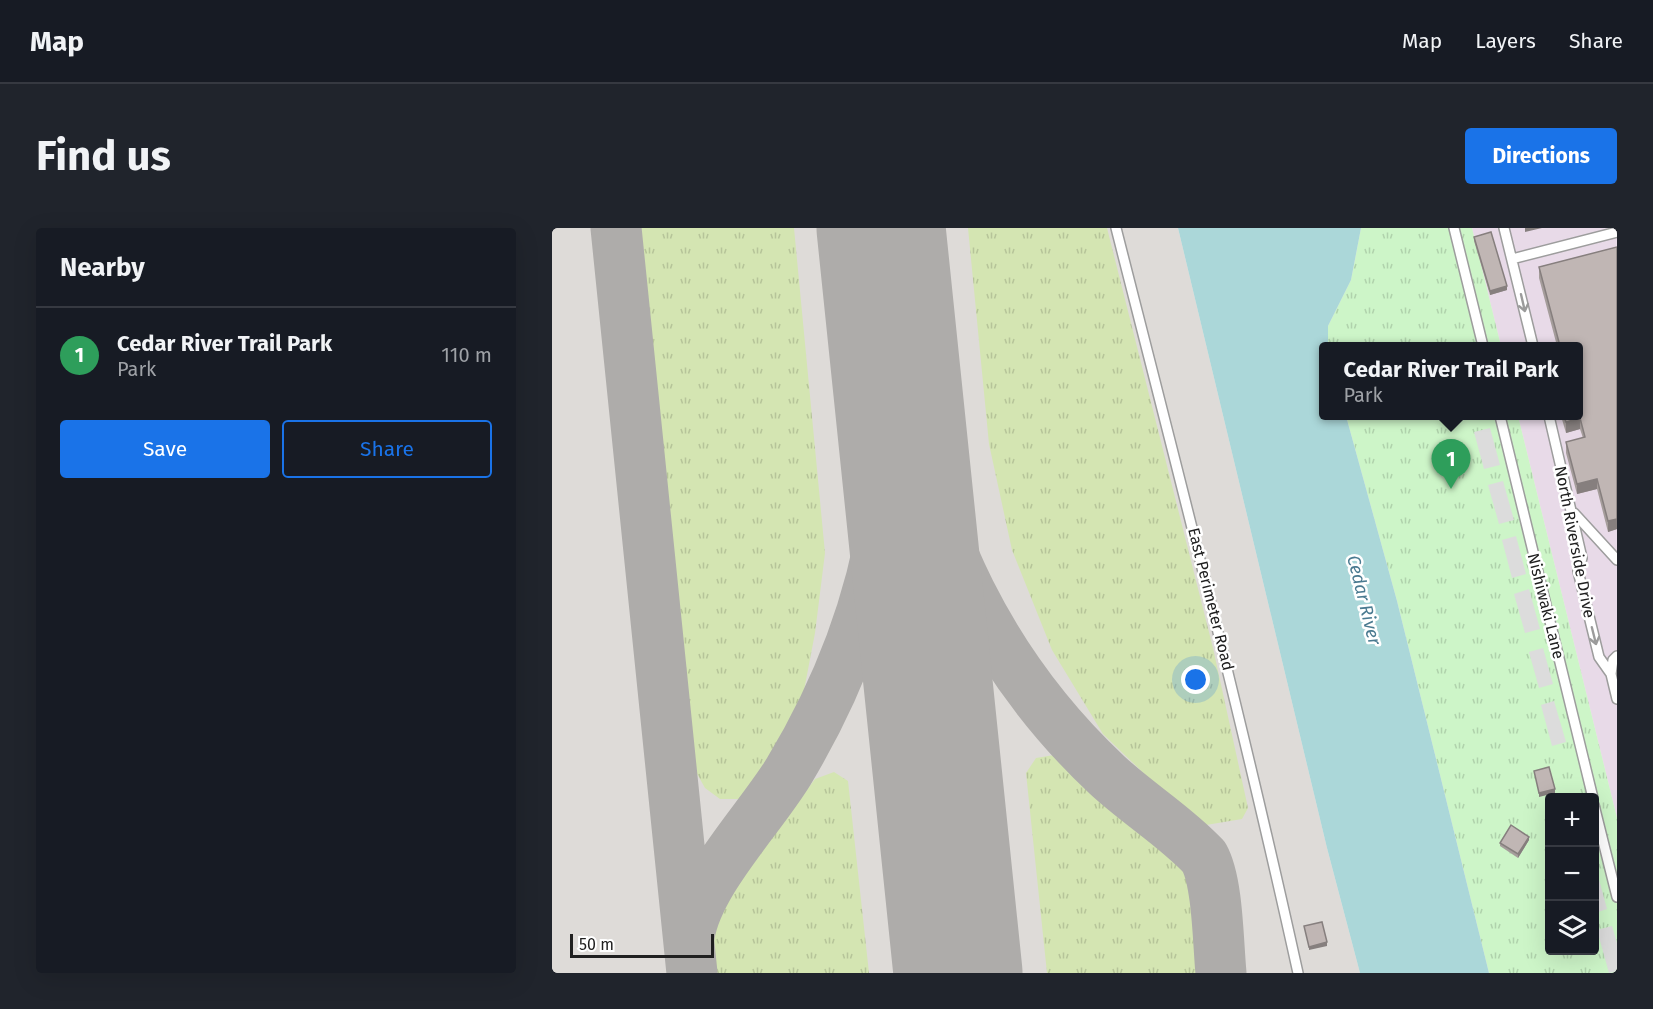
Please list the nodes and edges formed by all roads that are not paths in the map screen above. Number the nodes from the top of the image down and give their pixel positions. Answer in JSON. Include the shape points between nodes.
{"nodes":[{"id":1,"x":1116,"y":228,"type":"edge"},
{"id":2,"x":1454,"y":228,"type":"edge"},
{"id":3,"x":1504,"y":228,"type":"edge"},
{"id":4,"x":1617,"y":232,"type":"edge"},
{"id":5,"x":1512,"y":259,"type":"junction"},
{"id":6,"x":1482,"y":342,"type":"edge"},
{"id":7,"x":1532,"y":342,"type":"edge"},
{"id":8,"x":1501,"y":420,"type":"edge"},
{"id":9,"x":1550,"y":420,"type":"edge"},
{"id":10,"x":1572,"y":511,"type":"junction"},
{"id":11,"x":1617,"y":560,"type":"edge"},
{"id":12,"x":1617,"y":656,"type":"edge"},
{"id":13,"x":1611,"y":674,"type":"junction"},
{"id":14,"x":1617,"y":699,"type":"edge"},
{"id":15,"x":1592,"y":793,"type":"edge"},
{"id":16,"x":1599,"y":825,"type":"edge"},
{"id":17,"x":1617,"y":897,"type":"edge"},
{"id":18,"x":1298,"y":973,"type":"edge"}],
"edges":[{"from":1,"to":18,"type":"lane","name":"East Perimeter Road","via":[[1209,587]]},
{"from":2,"to":6,"type":"lane"},
{"from":3,"to":5,"type":"lane"},
{"from":4,"to":5,"type":"lane"},
{"from":5,"to":7,"type":"lane","one_way":true},
{"from":8,"to":15,"type":"lane","name":"Nishiwaki Lane"},
{"from":9,"to":10,"type":"lane","name":"North Riverside Drive"},
{"from":10,"to":11,"type":"lane"},
{"from":10,"to":13,"type":"lane","name":"North Riverside Drive","one_way":true,"via":[[1582,558],[1578,571],[1599,657]]},
{"from":12,"to":13,"type":"lane"},
{"from":13,"to":14,"type":"lane","name":"North Riverside Drive"},
{"from":16,"to":17,"type":"lane"}]}
